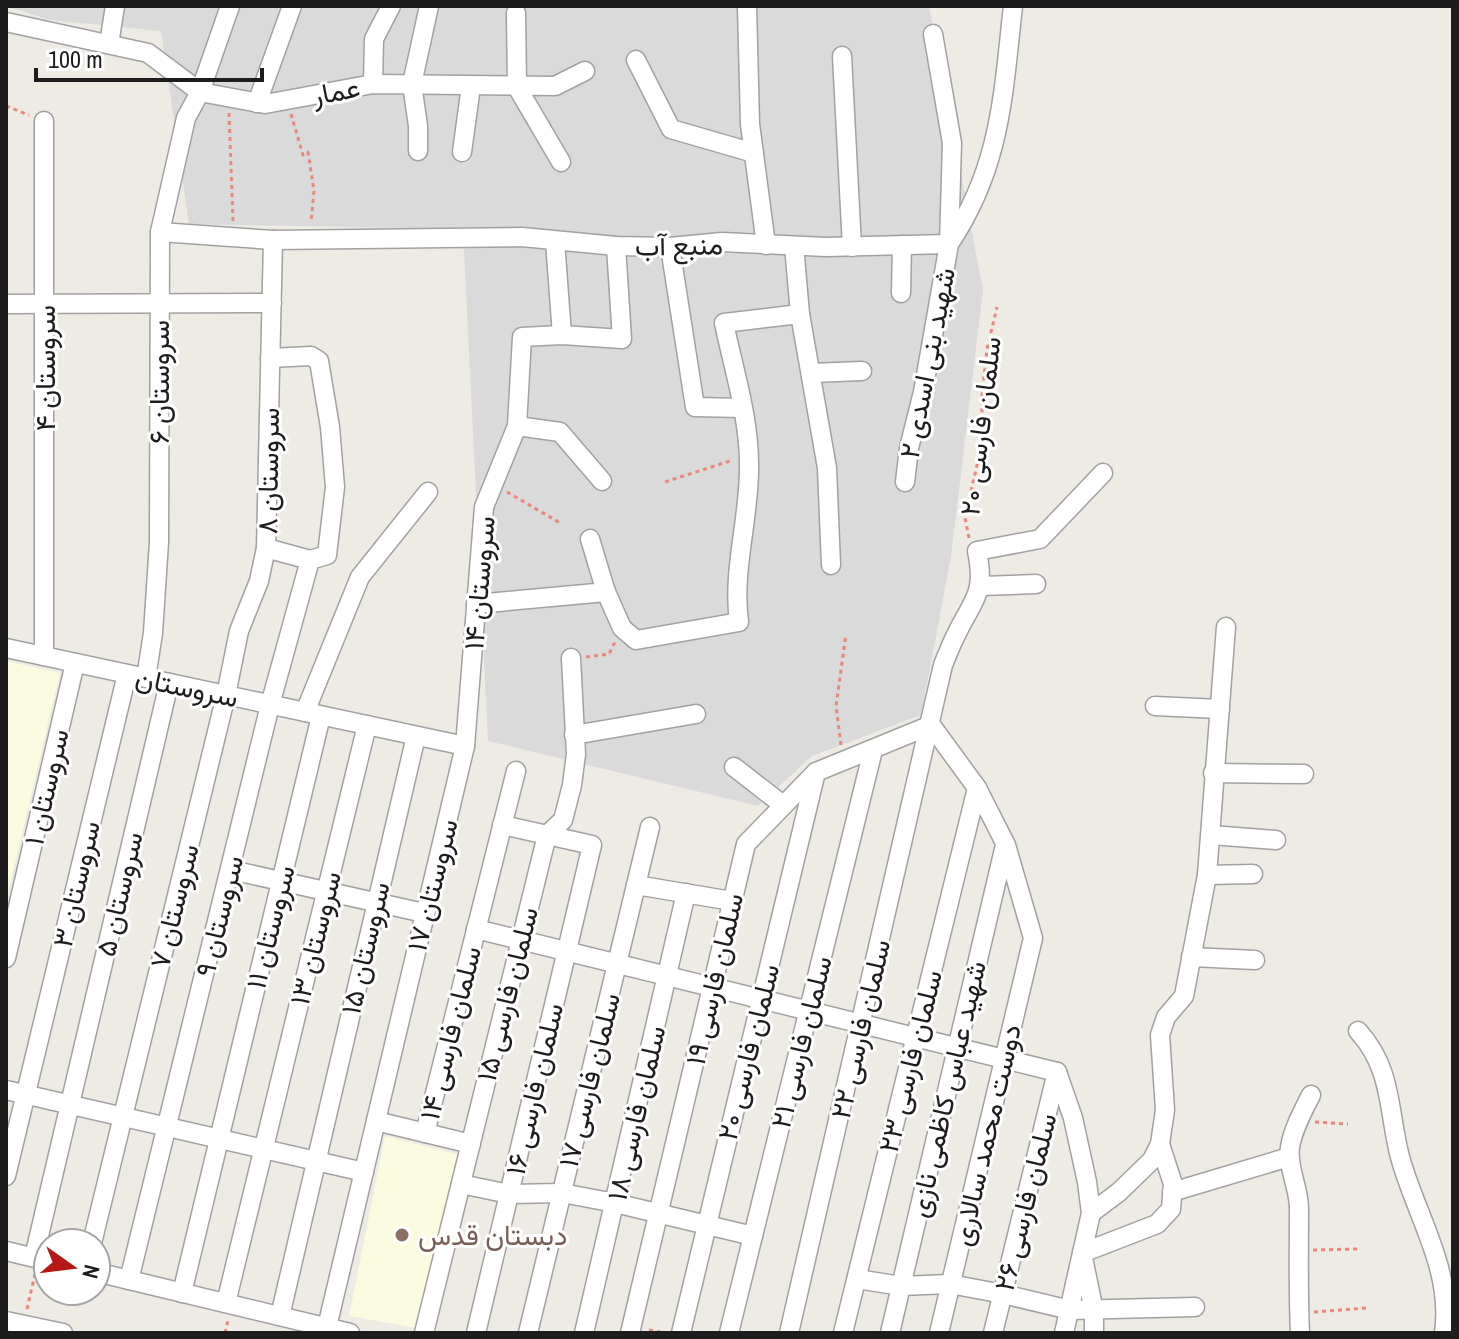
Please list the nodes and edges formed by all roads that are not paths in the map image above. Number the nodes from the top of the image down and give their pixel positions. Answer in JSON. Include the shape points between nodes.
{"nodes":[{"id":1,"x":115,"y":6,"type":"edge"},
{"id":2,"x":230,"y":6,"type":"edge"},
{"id":3,"x":292,"y":6,"type":"edge"},
{"id":4,"x":391,"y":6,"type":"edge"},
{"id":5,"x":429,"y":6,"type":"edge"},
{"id":6,"x":747,"y":6,"type":"edge"},
{"id":7,"x":1013,"y":6,"type":"edge"},
{"id":8,"x":516,"y":13,"type":"dead end"},
{"id":9,"x":6,"y":22,"type":"edge"},
{"id":10,"x":933,"y":34,"type":"dead end"},
{"id":11,"x":109,"y":44,"type":"junction"},
{"id":12,"x":842,"y":56,"type":"dead end"},
{"id":13,"x":636,"y":60,"type":"dead end"},
{"id":14,"x":585,"y":71,"type":"dead end"},
{"id":15,"x":373,"y":84,"type":"junction"},
{"id":16,"x":412,"y":84,"type":"junction"},
{"id":17,"x":471,"y":86,"type":"junction"},
{"id":18,"x":517,"y":87,"type":"junction"},
{"id":19,"x":200,"y":92,"type":"junction"},
{"id":20,"x":257,"y":103,"type":"junction"},
{"id":21,"x":44,"y":121,"type":"road end"},
{"id":22,"x":418,"y":151,"type":"dead end"},
{"id":23,"x":462,"y":152,"type":"dead end"},
{"id":24,"x":754,"y":153,"type":"junction"},
{"id":25,"x":561,"y":162,"type":"dead end"},
{"id":26,"x":160,"y":232,"type":"junction"},
{"id":27,"x":273,"y":240,"type":"junction"},
{"id":28,"x":555,"y":241,"type":"junction"},
{"id":29,"x":949,"y":244,"type":"junction"},
{"id":30,"x":766,"y":245,"type":"junction"},
{"id":31,"x":902,"y":245,"type":"junction"},
{"id":32,"x":616,"y":246,"type":"junction"},
{"id":33,"x":794,"y":246,"type":"junction"},
{"id":34,"x":670,"y":247,"type":"junction"},
{"id":35,"x":852,"y":247,"type":"junction"},
{"id":36,"x":901,"y":293,"type":"dead end"},
{"id":37,"x":159,"y":303,"type":"junction"},
{"id":38,"x":272,"y":303,"type":"junction"},
{"id":39,"x":6,"y":304,"type":"edge"},
{"id":40,"x":45,"y":304,"type":"junction"},
{"id":41,"x":800,"y":314,"type":"junction"},
{"id":42,"x":562,"y":335,"type":"junction"},
{"id":43,"x":270,"y":358,"type":"junction"},
{"id":44,"x":862,"y":371,"type":"dead end"},
{"id":45,"x":812,"y":373,"type":"junction"},
{"id":46,"x":742,"y":408,"type":"junction"},
{"id":47,"x":517,"y":426,"type":"junction"},
{"id":48,"x":1103,"y":473,"type":"dead end"},
{"id":49,"x":602,"y":481,"type":"dead end"},
{"id":50,"x":905,"y":482,"type":"dead end"},
{"id":51,"x":428,"y":492,"type":"dead end"},
{"id":52,"x":590,"y":539,"type":"dead end"},
{"id":53,"x":266,"y":548,"type":"junction"},
{"id":54,"x":310,"y":560,"type":"junction"},
{"id":55,"x":831,"y":565,"type":"dead end"},
{"id":56,"x":1036,"y":584,"type":"dead end"},
{"id":57,"x":981,"y":586,"type":"junction"},
{"id":58,"x":606,"y":592,"type":"junction"},
{"id":59,"x":476,"y":604,"type":"junction"},
{"id":60,"x":1226,"y":627,"type":"dead end"},
{"id":61,"x":6,"y":648,"type":"edge"},
{"id":62,"x":44,"y":656,"type":"junction"},
{"id":63,"x":571,"y":658,"type":"road end"},
{"id":64,"x":75,"y":663,"type":"junction"},
{"id":65,"x":136,"y":676,"type":"junction"},
{"id":66,"x":169,"y":683,"type":"junction"},
{"id":67,"x":226,"y":695,"type":"junction"},
{"id":68,"x":270,"y":705,"type":"junction"},
{"id":69,"x":1155,"y":706,"type":"dead end"},
{"id":70,"x":1220,"y":709,"type":"junction"},
{"id":71,"x":313,"y":714,"type":"junction"},
{"id":72,"x":696,"y":714,"type":"dead end"},
{"id":73,"x":367,"y":725,"type":"junction"},
{"id":74,"x":931,"y":725,"type":"junction"},
{"id":75,"x":574,"y":735,"type":"junction"},
{"id":76,"x":416,"y":736,"type":"junction"},
{"id":77,"x":465,"y":746,"type":"junction"},
{"id":78,"x":873,"y":750,"type":"junction"},
{"id":79,"x":734,"y":767,"type":"dead end"},
{"id":80,"x":516,"y":771,"type":"dead end"},
{"id":81,"x":816,"y":772,"type":"junction"},
{"id":82,"x":1213,"y":773,"type":"junction"},
{"id":83,"x":1304,"y":774,"type":"dead end"},
{"id":84,"x":977,"y":788,"type":"junction"},
{"id":85,"x":783,"y":805,"type":"junction"},
{"id":86,"x":502,"y":825,"type":"junction"},
{"id":87,"x":650,"y":827,"type":"dead end"},
{"id":88,"x":547,"y":835,"type":"junction"},
{"id":89,"x":1211,"y":835,"type":"junction"},
{"id":90,"x":1276,"y":840,"type":"dead end"},
{"id":91,"x":1006,"y":845,"type":"junction"},
{"id":92,"x":231,"y":870,"type":"junction"},
{"id":93,"x":1253,"y":874,"type":"dead end"},
{"id":94,"x":1207,"y":875,"type":"junction"},
{"id":95,"x":281,"y":881,"type":"junction"},
{"id":96,"x":636,"y":885,"type":"junction"},
{"id":97,"x":327,"y":891,"type":"junction"},
{"id":98,"x":686,"y":893,"type":"junction"},
{"id":99,"x":732,"y":901,"type":"junction"},
{"id":100,"x":376,"y":903,"type":"junction"},
{"id":101,"x":424,"y":913,"type":"junction"},
{"id":102,"x":476,"y":929,"type":"junction"},
{"id":103,"x":520,"y":940,"type":"junction"},
{"id":104,"x":567,"y":952,"type":"junction"},
{"id":105,"x":1191,"y":957,"type":"junction"},
{"id":106,"x":6,"y":958,"type":"edge"},
{"id":107,"x":1255,"y":960,"type":"dead end"},
{"id":108,"x":617,"y":964,"type":"junction"},
{"id":109,"x":668,"y":977,"type":"junction"},
{"id":110,"x":712,"y":988,"type":"junction"},
{"id":111,"x":761,"y":1000,"type":"junction"},
{"id":112,"x":808,"y":1012,"type":"junction"},
{"id":113,"x":861,"y":1025,"type":"junction"},
{"id":114,"x":1358,"y":1031,"type":"dead end"},
{"id":115,"x":916,"y":1039,"type":"junction"},
{"id":116,"x":956,"y":1048,"type":"junction"},
{"id":117,"x":1004,"y":1059,"type":"junction"},
{"id":118,"x":1057,"y":1072,"type":"junction"},
{"id":119,"x":6,"y":1090,"type":"edge"},
{"id":120,"x":26,"y":1094,"type":"junction"},
{"id":121,"x":1311,"y":1095,"type":"dead end"},
{"id":122,"x":70,"y":1105,"type":"junction"},
{"id":123,"x":122,"y":1117,"type":"junction"},
{"id":124,"x":376,"y":1121,"type":"junction"},
{"id":125,"x":166,"y":1128,"type":"junction"},
{"id":126,"x":425,"y":1133,"type":"junction"},
{"id":127,"x":219,"y":1139,"type":"junction"},
{"id":128,"x":471,"y":1144,"type":"junction"},
{"id":129,"x":1160,"y":1144,"type":"junction"},
{"id":130,"x":263,"y":1150,"type":"junction"},
{"id":131,"x":1289,"y":1157,"type":"junction"},
{"id":132,"x":315,"y":1161,"type":"junction"},
{"id":133,"x":364,"y":1172,"type":"junction"},
{"id":134,"x":6,"y":1176,"type":"edge"},
{"id":135,"x":461,"y":1184,"type":"junction"},
{"id":136,"x":1172,"y":1192,"type":"junction"},
{"id":137,"x":562,"y":1193,"type":"junction"},
{"id":138,"x":509,"y":1194,"type":"junction"},
{"id":139,"x":615,"y":1203,"type":"junction"},
{"id":140,"x":658,"y":1213,"type":"junction"},
{"id":141,"x":1091,"y":1213,"type":"junction"},
{"id":142,"x":707,"y":1225,"type":"junction"},
{"id":143,"x":46,"y":1227,"type":"edge"},
{"id":144,"x":96,"y":1227,"type":"edge"},
{"id":145,"x":753,"y":1236,"type":"junction"},
{"id":146,"x":6,"y":1251,"type":"edge"},
{"id":147,"x":1082,"y":1253,"type":"junction"},
{"id":148,"x":32,"y":1257,"type":"edge"},
{"id":149,"x":112,"y":1276,"type":"edge"},
{"id":150,"x":857,"y":1279,"type":"junction"},
{"id":151,"x":129,"y":1280,"type":"junction"},
{"id":152,"x":950,"y":1284,"type":"junction"},
{"id":153,"x":901,"y":1286,"type":"junction"},
{"id":154,"x":1449,"y":1290,"type":"edge"},
{"id":155,"x":182,"y":1293,"type":"junction"},
{"id":156,"x":1003,"y":1294,"type":"junction"},
{"id":157,"x":226,"y":1303,"type":"junction"},
{"id":158,"x":1195,"y":1307,"type":"dead end"},
{"id":159,"x":1070,"y":1310,"type":"junction"},
{"id":160,"x":1094,"y":1311,"type":"junction"},
{"id":161,"x":280,"y":1316,"type":"junction"},
{"id":162,"x":15,"y":1322,"type":"edge"},
{"id":163,"x":327,"y":1327,"type":"junction"},
{"id":164,"x":55,"y":1332,"type":"edge"},
{"id":165,"x":350,"y":1333,"type":"edge"},
{"id":166,"x":424,"y":1333,"type":"edge"},
{"id":167,"x":476,"y":1333,"type":"edge"},
{"id":168,"x":528,"y":1333,"type":"edge"},
{"id":169,"x":584,"y":1333,"type":"edge"},
{"id":170,"x":630,"y":1333,"type":"edge"},
{"id":171,"x":681,"y":1333,"type":"edge"},
{"id":172,"x":729,"y":1333,"type":"edge"},
{"id":173,"x":789,"y":1333,"type":"edge"},
{"id":174,"x":843,"y":1333,"type":"edge"},
{"id":175,"x":890,"y":1333,"type":"edge"},
{"id":176,"x":939,"y":1333,"type":"edge"},
{"id":177,"x":993,"y":1333,"type":"edge"},
{"id":178,"x":1064,"y":1333,"type":"edge"},
{"id":179,"x":1094,"y":1333,"type":"edge"},
{"id":180,"x":1300,"y":1333,"type":"edge"},
{"id":181,"x":1444,"y":1333,"type":"edge"}],
"edges":[{"from":1,"to":11,"type":"street"},
{"from":2,"to":19,"type":"street","name":"سروستان ۶"},
{"from":3,"to":20,"type":"street"},
{"from":4,"to":15,"type":"street","via":[[374,39]]},
{"from":5,"to":16,"type":"street"},
{"from":6,"to":24,"type":"street"},
{"from":7,"to":29,"type":"street","via":[[1000,119],[982,185]]},
{"from":8,"to":18,"type":"street"},
{"from":9,"to":11,"type":"street","name":"عمار"},
{"from":10,"to":29,"type":"street","via":[[952,143]]},
{"from":11,"to":19,"type":"street","name":"عمار","via":[[148,53]]},
{"from":12,"to":35,"type":"street"},
{"from":13,"to":24,"type":"street","via":[[671,129]]},
{"from":14,"to":18,"type":"street","name":"عمار","via":[[555,86]]},
{"from":15,"to":16,"type":"street","name":"عمار"},
{"from":15,"to":20,"type":"street","name":"عمار"},
{"from":16,"to":17,"type":"street","name":"عمار"},
{"from":16,"to":22,"type":"street"},
{"from":17,"to":18,"type":"street","name":"عمار"},
{"from":17,"to":23,"type":"street"},
{"from":18,"to":25,"type":"street"},
{"from":19,"to":20,"type":"street","name":"عمار"},
{"from":19,"to":26,"type":"street","name":"سروستان ۶","via":[[186,118]]},
{"from":21,"to":40,"type":"street","name":"سروستان ۴"},
{"from":24,"to":30,"type":"street"},
{"from":26,"to":27,"type":"street","name":"منبع آب"},
{"from":26,"to":37,"type":"street","name":"سروستان ۶"},
{"from":27,"to":28,"type":"street","name":"منبع آب"},
{"from":27,"to":38,"type":"street","name":"سروستان ۸"},
{"from":28,"to":32,"type":"street","name":"منبع آب"},
{"from":28,"to":42,"type":"street"},
{"from":29,"to":31,"type":"street","name":"منبع آب"},
{"from":29,"to":50,"type":"street","name":"شهید بنی اسدی ۲"},
{"from":30,"to":33,"type":"street","name":"منبع آب"},
{"from":30,"to":34,"type":"street","name":"منبع آب"},
{"from":31,"to":35,"type":"street","name":"منبع آب"},
{"from":31,"to":36,"type":"street"},
{"from":32,"to":34,"type":"street","name":"منبع آب"},
{"from":32,"to":42,"type":"street","via":[[622,339]]},
{"from":33,"to":35,"type":"street","name":"منبع آب"},
{"from":33,"to":41,"type":"street"},
{"from":34,"to":46,"type":"street","via":[[695,407]]},
{"from":37,"to":38,"type":"street"},
{"from":37,"to":40,"type":"street"},
{"from":37,"to":65,"type":"street","name":"سروستان ۶","via":[[159,542],[153,633]]},
{"from":38,"to":43,"type":"street","name":"سروستان ۸"},
{"from":39,"to":40,"type":"street"},
{"from":40,"to":62,"type":"street","name":"سروستان ۴"},
{"from":41,"to":45,"type":"street"},
{"from":41,"to":46,"type":"street","via":[[724,323]]},
{"from":42,"to":47,"type":"street","name":"سروستان ۱۴","via":[[522,337]]},
{"from":43,"to":53,"type":"street","name":"سروستان ۸"},
{"from":43,"to":54,"type":"street","via":[[311,356],[319,361],[335,487],[327,555]]},
{"from":44,"to":45,"type":"street"},
{"from":45,"to":55,"type":"street","via":[[827,468]]},
{"from":46,"to":58,"type":"street","via":[[748,460],[737,580],[739,622],[636,640],[622,628]]},
{"from":47,"to":49,"type":"street","via":[[560,432]]},
{"from":47,"to":59,"type":"street","name":"سروستان ۱۴","via":[[484,507]]},
{"from":48,"to":57,"type":"street","name":"سلمان فارسی ۲۰","via":[[1040,539],[977,551]]},
{"from":51,"to":71,"type":"street","name":"سروستان ۱۱","via":[[360,577]]},
{"from":52,"to":58,"type":"street"},
{"from":53,"to":54,"type":"street"},
{"from":53,"to":67,"type":"street","name":"سروستان ۸","via":[[239,631]]},
{"from":54,"to":68,"type":"street","name":"سروستان ۹"},
{"from":56,"to":57,"type":"street"},
{"from":57,"to":74,"type":"street","via":[[943,665]]},
{"from":58,"to":59,"type":"street"},
{"from":59,"to":77,"type":"street","name":"سروستان ۱۴"},
{"from":60,"to":70,"type":"street"},
{"from":61,"to":62,"type":"street","name":"سروستان"},
{"from":62,"to":64,"type":"street","name":"سروستان"},
{"from":63,"to":75,"type":"street","name":"سلمان فارسی ۱۵"},
{"from":64,"to":65,"type":"street","name":"سروستان"},
{"from":64,"to":106,"type":"street","name":"سروستان ۱"},
{"from":65,"to":66,"type":"street","name":"سروستان"},
{"from":65,"to":120,"type":"street","name":"سروستان ۳"},
{"from":66,"to":67,"type":"street","name":"سروستان"},
{"from":66,"to":122,"type":"street","name":"سروستان ۵"},
{"from":67,"to":68,"type":"street","name":"سروستان"},
{"from":67,"to":123,"type":"street","name":"سروستان ۷"},
{"from":68,"to":71,"type":"street","name":"سروستان"},
{"from":68,"to":92,"type":"street","name":"سروستان ۹"},
{"from":69,"to":70,"type":"street"},
{"from":70,"to":82,"type":"street"},
{"from":71,"to":73,"type":"street","name":"سروستان"},
{"from":71,"to":95,"type":"street","name":"سروستان ۱۱"},
{"from":72,"to":75,"type":"street"},
{"from":73,"to":76,"type":"street"},
{"from":73,"to":97,"type":"street","name":"سروستان ۱۳"},
{"from":74,"to":78,"type":"street","name":"سلمان فارسی ۱۹"},
{"from":74,"to":84,"type":"street"},
{"from":74,"to":113,"type":"street","name":"سلمان فارسی ۲۲"},
{"from":75,"to":88,"type":"street","name":"سلمان فارسی ۱۵","via":[[572,785],[563,820]]},
{"from":76,"to":77,"type":"street"},
{"from":76,"to":100,"type":"street","name":"سروستان ۱۵"},
{"from":77,"to":101,"type":"street","name":"سروستان ۱۷"},
{"from":78,"to":81,"type":"street","name":"سلمان فارسی ۱۹"},
{"from":78,"to":112,"type":"street","name":"سلمان فارسی ۲۱"},
{"from":79,"to":85,"type":"street"},
{"from":80,"to":86,"type":"street","name":"سلمان فارسی ۱۴"},
{"from":81,"to":85,"type":"street","name":"سلمان فارسی ۱۹"},
{"from":81,"to":111,"type":"street","name":"سلمان فارسی ۲۰"},
{"from":82,"to":83,"type":"street"},
{"from":82,"to":89,"type":"street"},
{"from":84,"to":91,"type":"street"},
{"from":84,"to":115,"type":"street","name":"سلمان فارسی ۲۳"},
{"from":85,"to":99,"type":"street","name":"سلمان فارسی ۱۹","via":[[746,844]]},
{"from":86,"to":88,"type":"street"},
{"from":86,"to":102,"type":"street","name":"سلمان فارسی ۱۴"},
{"from":87,"to":96,"type":"street","name":"سلمان فارسی ۱۷"},
{"from":88,"to":103,"type":"street","name":"سلمان فارسی ۱۵"},
{"from":88,"to":104,"type":"street","name":"سلمان فارسی ۱۶","via":[[592,845]]},
{"from":89,"to":90,"type":"street"},
{"from":89,"to":94,"type":"street"},
{"from":91,"to":116,"type":"street","name":"شهید عباس کاظمی نازی"},
{"from":91,"to":117,"type":"street","name":"دوست محمد سالاری","via":[[1033,938]]},
{"from":92,"to":95,"type":"street"},
{"from":92,"to":125,"type":"street","name":"سروستان ۹"},
{"from":93,"to":94,"type":"street"},
{"from":94,"to":105,"type":"street"},
{"from":95,"to":97,"type":"street"},
{"from":95,"to":127,"type":"street","name":"سروستان ۱۱"},
{"from":96,"to":98,"type":"street"},
{"from":96,"to":108,"type":"street","name":"سلمان فارسی ۱۷"},
{"from":97,"to":100,"type":"street"},
{"from":97,"to":130,"type":"street","name":"سروستان ۱۳"},
{"from":98,"to":99,"type":"street"},
{"from":98,"to":109,"type":"street","name":"سلمان فارسی ۱۸"},
{"from":99,"to":110,"type":"street","name":"سلمان فارسی ۱۹"},
{"from":100,"to":101,"type":"street"},
{"from":100,"to":132,"type":"street","name":"سروستان ۱۵"},
{"from":101,"to":124,"type":"street","name":"سروستان ۱۷"},
{"from":102,"to":103,"type":"street"},
{"from":102,"to":126,"type":"street","name":"سلمان فارسی ۱۴"},
{"from":103,"to":104,"type":"street"},
{"from":103,"to":128,"type":"street","name":"سلمان فارسی ۱۵"},
{"from":104,"to":108,"type":"street"},
{"from":104,"to":138,"type":"street","name":"سلمان فارسی ۱۶"},
{"from":105,"to":107,"type":"street"},
{"from":105,"to":129,"type":"street","via":[[1184,996],[1166,1017],[1160,1035],[1165,1110]]},
{"from":108,"to":109,"type":"street"},
{"from":108,"to":137,"type":"street","name":"سلمان فارسی ۱۷"},
{"from":109,"to":110,"type":"street"},
{"from":109,"to":139,"type":"street","name":"سلمان فارسی ۱۸"},
{"from":110,"to":111,"type":"street"},
{"from":110,"to":140,"type":"street","name":"سلمان فارسی ۱۹"},
{"from":111,"to":112,"type":"street"},
{"from":111,"to":142,"type":"street","name":"سلمان فارسی ۲۰"},
{"from":112,"to":113,"type":"street"},
{"from":112,"to":145,"type":"street","name":"سلمان فارسی ۲۱"},
{"from":113,"to":115,"type":"street"},
{"from":113,"to":173,"type":"street","name":"سلمان فارسی ۲۲"},
{"from":114,"to":154,"type":"street","via":[[1384,1073],[1399,1155]]},
{"from":115,"to":116,"type":"street"},
{"from":115,"to":150,"type":"street","name":"سلمان فارسی ۲۳"},
{"from":116,"to":117,"type":"street"},
{"from":116,"to":153,"type":"street","name":"شهید عباس کاظمی نازی"},
{"from":117,"to":118,"type":"street"},
{"from":117,"to":152,"type":"street","name":"دوست محمد سالاری"},
{"from":118,"to":141,"type":"street","via":[[1073,1118]]},
{"from":118,"to":156,"type":"street","name":"سلمان فارسی ۲۶"},
{"from":119,"to":120,"type":"street"},
{"from":120,"to":122,"type":"street"},
{"from":120,"to":134,"type":"street","name":"سروستان ۳"},
{"from":121,"to":131,"type":"street"},
{"from":122,"to":123,"type":"street"},
{"from":122,"to":143,"type":"street","name":"سروستان ۵"},
{"from":123,"to":125,"type":"street"},
{"from":123,"to":144,"type":"street","name":"سروستان ۷"},
{"from":124,"to":126,"type":"street","name":"سلمان فارسی ۱۴"},
{"from":124,"to":133,"type":"street","name":"سلمان فارسی ۱۴"},
{"from":125,"to":127,"type":"street"},
{"from":125,"to":151,"type":"street","name":"سروستان ۹"},
{"from":126,"to":128,"type":"street"},
{"from":127,"to":130,"type":"street"},
{"from":127,"to":155,"type":"street","name":"سروستان ۱۱"},
{"from":128,"to":135,"type":"street","name":"سلمان فارسی ۱۵"},
{"from":129,"to":136,"type":"street"},
{"from":129,"to":141,"type":"street","via":[[1152,1160]]},
{"from":130,"to":132,"type":"street"},
{"from":130,"to":157,"type":"street","name":"سروستان ۱۳"},
{"from":131,"to":136,"type":"street"},
{"from":131,"to":180,"type":"street","via":[[1299,1207]]},
{"from":132,"to":133,"type":"street"},
{"from":132,"to":161,"type":"street","name":"سروستان ۱۵"},
{"from":133,"to":163,"type":"street","name":"سلمان فارسی ۱۴"},
{"from":135,"to":138,"type":"street"},
{"from":135,"to":166,"type":"street","name":"سلمان فارسی ۱۵"},
{"from":136,"to":147,"type":"street","via":[[1171,1209],[1157,1224]]},
{"from":137,"to":138,"type":"street"},
{"from":137,"to":139,"type":"street"},
{"from":137,"to":168,"type":"street","name":"سلمان فارسی ۱۷"},
{"from":138,"to":167,"type":"street","name":"سلمان فارسی ۱۶"},
{"from":139,"to":140,"type":"street"},
{"from":139,"to":169,"type":"street","name":"سلمان فارسی ۱۸"},
{"from":140,"to":142,"type":"street"},
{"from":140,"to":170,"type":"street","name":"سلمان فارسی ۱۹"},
{"from":141,"to":147,"type":"street"},
{"from":142,"to":145,"type":"street"},
{"from":142,"to":171,"type":"street","name":"سلمان فارسی ۲۰"},
{"from":145,"to":172,"type":"street","name":"سلمان فارسی ۲۱"},
{"from":146,"to":148,"type":"street"},
{"from":147,"to":159,"type":"street"},
{"from":147,"to":160,"type":"street"},
{"from":149,"to":151,"type":"street"},
{"from":150,"to":153,"type":"street"},
{"from":150,"to":174,"type":"street","name":"سلمان فارسی ۲۳"},
{"from":151,"to":155,"type":"street"},
{"from":152,"to":153,"type":"street"},
{"from":152,"to":156,"type":"street"},
{"from":152,"to":176,"type":"street","name":"دوست محمد سالاری"},
{"from":153,"to":175,"type":"street","name":"شهید عباس کاظمی نازی"},
{"from":154,"to":181,"type":"street"},
{"from":155,"to":157,"type":"street"},
{"from":156,"to":159,"type":"street"},
{"from":156,"to":177,"type":"street","name":"سلمان فارسی ۲۶"},
{"from":157,"to":161,"type":"street"},
{"from":158,"to":160,"type":"street"},
{"from":159,"to":160,"type":"street"},
{"from":159,"to":178,"type":"street"},
{"from":160,"to":179,"type":"street"},
{"from":161,"to":163,"type":"street"},
{"from":162,"to":164,"type":"street"},
{"from":163,"to":165,"type":"street"}]}
